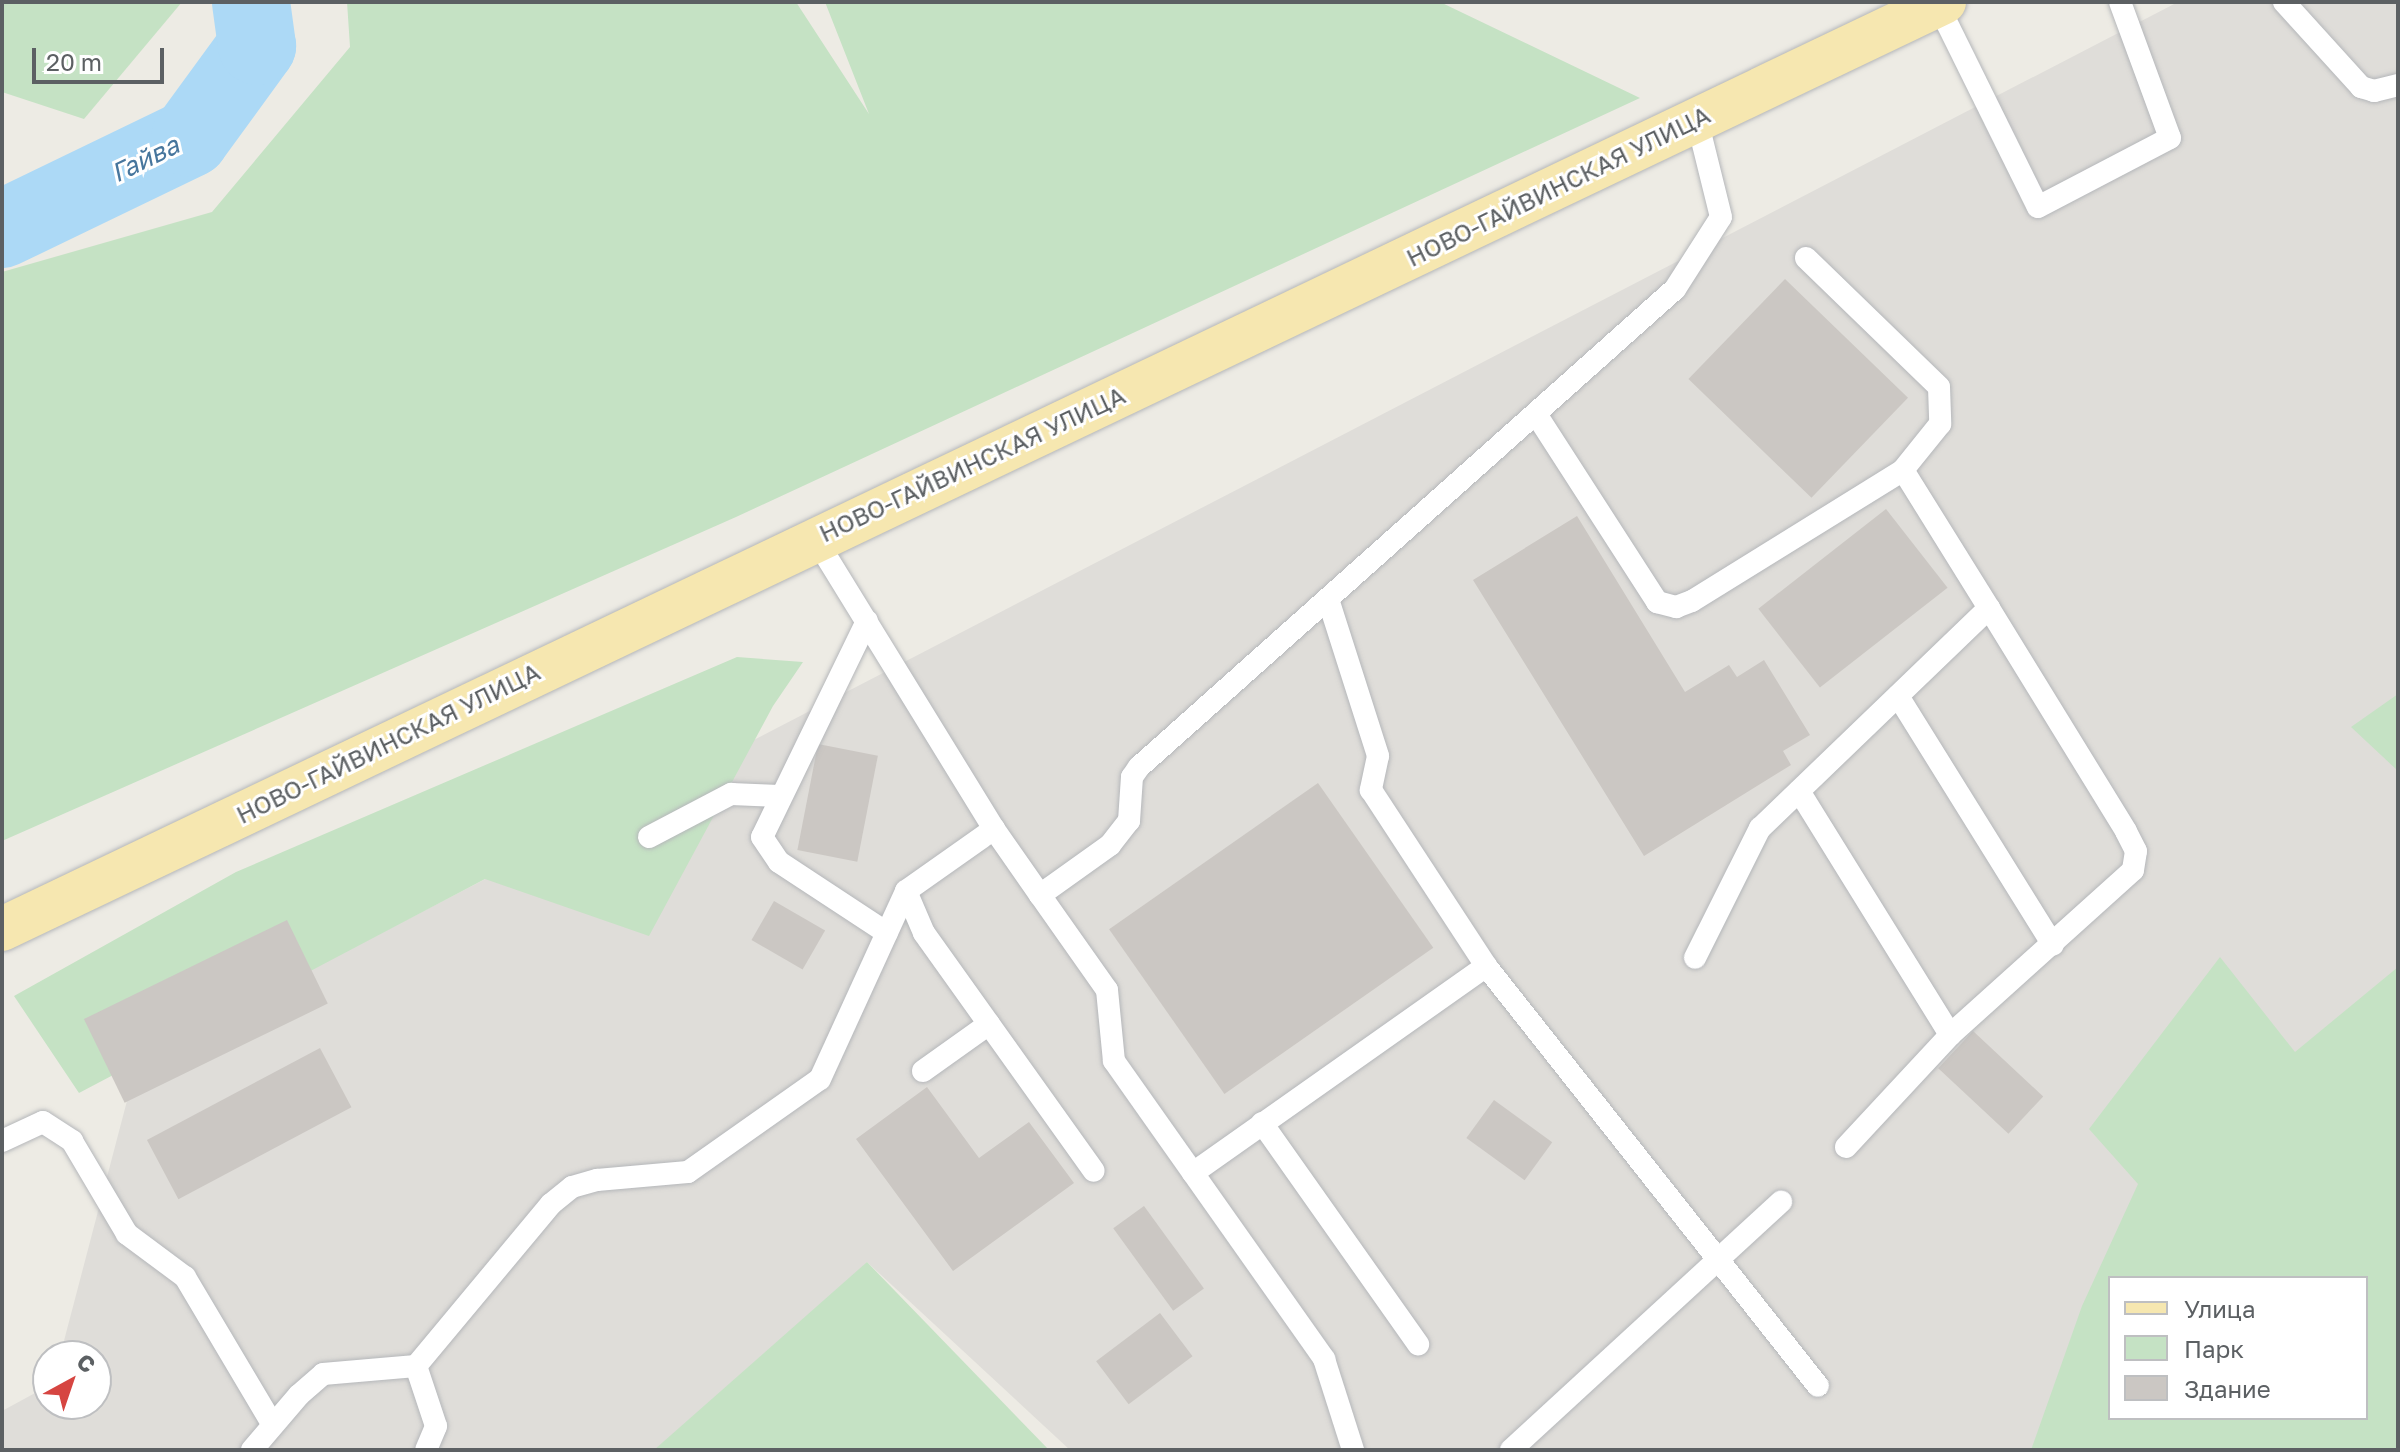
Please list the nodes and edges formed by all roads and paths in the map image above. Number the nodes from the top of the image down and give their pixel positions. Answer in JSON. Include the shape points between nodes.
{"nodes":[{"id":1,"x":2120,"y":2,"type":"edge"},
{"id":2,"x":2284,"y":2,"type":"edge"},
{"id":3,"x":1941,"y":4,"type":"edge"},
{"id":4,"x":2398,"y":85,"type":"edge"},
{"id":5,"x":1697,"y":120,"type":"junction"},
{"id":6,"x":1806,"y":258,"type":"dead end"},
{"id":7,"x":1536,"y":414,"type":"junction"},
{"id":8,"x":1903,"y":470,"type":"junction"},
{"id":9,"x":815,"y":538,"type":"junction"},
{"id":10,"x":1328,"y":599,"type":"junction"},
{"id":11,"x":1989,"y":608,"type":"junction"},
{"id":12,"x":867,"y":621,"type":"junction"},
{"id":13,"x":1898,"y":696,"type":"junction"},
{"id":14,"x":1799,"y":791,"type":"junction"},
{"id":15,"x":779,"y":796,"type":"junction"},
{"id":16,"x":994,"y":829,"type":"junction"},
{"id":17,"x":649,"y":837,"type":"dead end"},
{"id":18,"x":906,"y":891,"type":"junction"},
{"id":19,"x":1040,"y":895,"type":"junction"},
{"id":20,"x":2,"y":929,"type":"edge"},
{"id":21,"x":887,"y":933,"type":"junction"},
{"id":22,"x":2053,"y":945,"type":"junction"},
{"id":23,"x":1695,"y":958,"type":"dead end"},
{"id":24,"x":1486,"y":966,"type":"junction"},
{"id":25,"x":989,"y":1024,"type":"junction"},
{"id":26,"x":1950,"y":1035,"type":"junction"},
{"id":27,"x":923,"y":1071,"type":"dead end"},
{"id":28,"x":1262,"y":1123,"type":"junction"},
{"id":29,"x":2,"y":1141,"type":"edge"},
{"id":30,"x":1846,"y":1147,"type":"dead end"},
{"id":31,"x":1094,"y":1171,"type":"dead end"},
{"id":32,"x":1193,"y":1173,"type":"junction"},
{"id":33,"x":1781,"y":1202,"type":"dead end"},
{"id":34,"x":1718,"y":1260,"type":"junction"},
{"id":35,"x":1418,"y":1344,"type":"dead end"},
{"id":36,"x":416,"y":1366,"type":"junction"},
{"id":37,"x":1818,"y":1386,"type":"dead end"},
{"id":38,"x":273,"y":1425,"type":"junction"},
{"id":39,"x":252,"y":1450,"type":"edge"},
{"id":40,"x":426,"y":1450,"type":"edge"},
{"id":41,"x":1353,"y":1450,"type":"edge"},
{"id":42,"x":1511,"y":1450,"type":"edge"}],
"edges":[{"from":1,"to":3,"type":"lane","via":[[2170,138],[2038,207]]},
{"from":2,"to":4,"type":"lane","via":[[2361,87],[2374,91]]},
{"from":3,"to":5,"type":"main road","name":"НОВО-ГАЙВИНСКАЯ УЛИЦА"},
{"from":5,"to":7,"type":"lane","via":[[1721,217],[1675,289]]},
{"from":5,"to":9,"type":"main road","name":"НОВО-ГАЙВИНСКАЯ УЛИЦА"},
{"from":6,"to":8,"type":"lane","via":[[1939,387],[1940,424]]},
{"from":7,"to":8,"type":"lane","via":[[1641,585],[1657,602],[1676,607]]},
{"from":7,"to":10,"type":"lane"},
{"from":8,"to":11,"type":"lane"},
{"from":9,"to":12,"type":"lane"},
{"from":9,"to":20,"type":"main road","name":"НОВО-ГАЙВИНСКАЯ УЛИЦА"},
{"from":10,"to":19,"type":"lane","via":[[1139,767],[1132,777],[1129,821],[1121,834]]},
{"from":10,"to":24,"type":"lane","via":[[1378,756],[1371,790]]},
{"from":11,"to":13,"type":"lane"},
{"from":11,"to":22,"type":"lane","via":[[2136,851],[2133,870],[2118,887]]},
{"from":12,"to":15,"type":"lane"},
{"from":12,"to":16,"type":"lane"},
{"from":13,"to":14,"type":"lane"},
{"from":13,"to":22,"type":"lane"},
{"from":14,"to":23,"type":"lane","via":[[1760,828]]},
{"from":14,"to":26,"type":"lane"},
{"from":15,"to":17,"type":"lane","via":[[731,794]]},
{"from":15,"to":21,"type":"lane","via":[[765,824],[766,849]]},
{"from":16,"to":18,"type":"lane"},
{"from":16,"to":19,"type":"lane"},
{"from":18,"to":21,"type":"lane"},
{"from":18,"to":25,"type":"lane","via":[[924,933]]},
{"from":19,"to":32,"type":"lane","via":[[1107,990],[1114,1061]]},
{"from":21,"to":36,"type":"lane","via":[[820,1079],[688,1172],[572,1187],[551,1204]]},
{"from":22,"to":26,"type":"lane"},
{"from":24,"to":28,"type":"lane"},
{"from":24,"to":34,"type":"lane"},
{"from":25,"to":27,"type":"lane"},
{"from":25,"to":31,"type":"lane"},
{"from":26,"to":30,"type":"lane"},
{"from":28,"to":32,"type":"lane"},
{"from":28,"to":35,"type":"lane"},
{"from":29,"to":38,"type":"lane","via":[[43,1122],[72,1141],[127,1234],[185,1277]]},
{"from":32,"to":41,"type":"lane","via":[[1324,1359]]},
{"from":33,"to":34,"type":"lane"},
{"from":34,"to":37,"type":"lane"},
{"from":34,"to":42,"type":"lane"},
{"from":36,"to":38,"type":"lane","via":[[323,1374]]},
{"from":36,"to":40,"type":"lane","via":[[436,1426]]},
{"from":38,"to":39,"type":"lane"}]}
